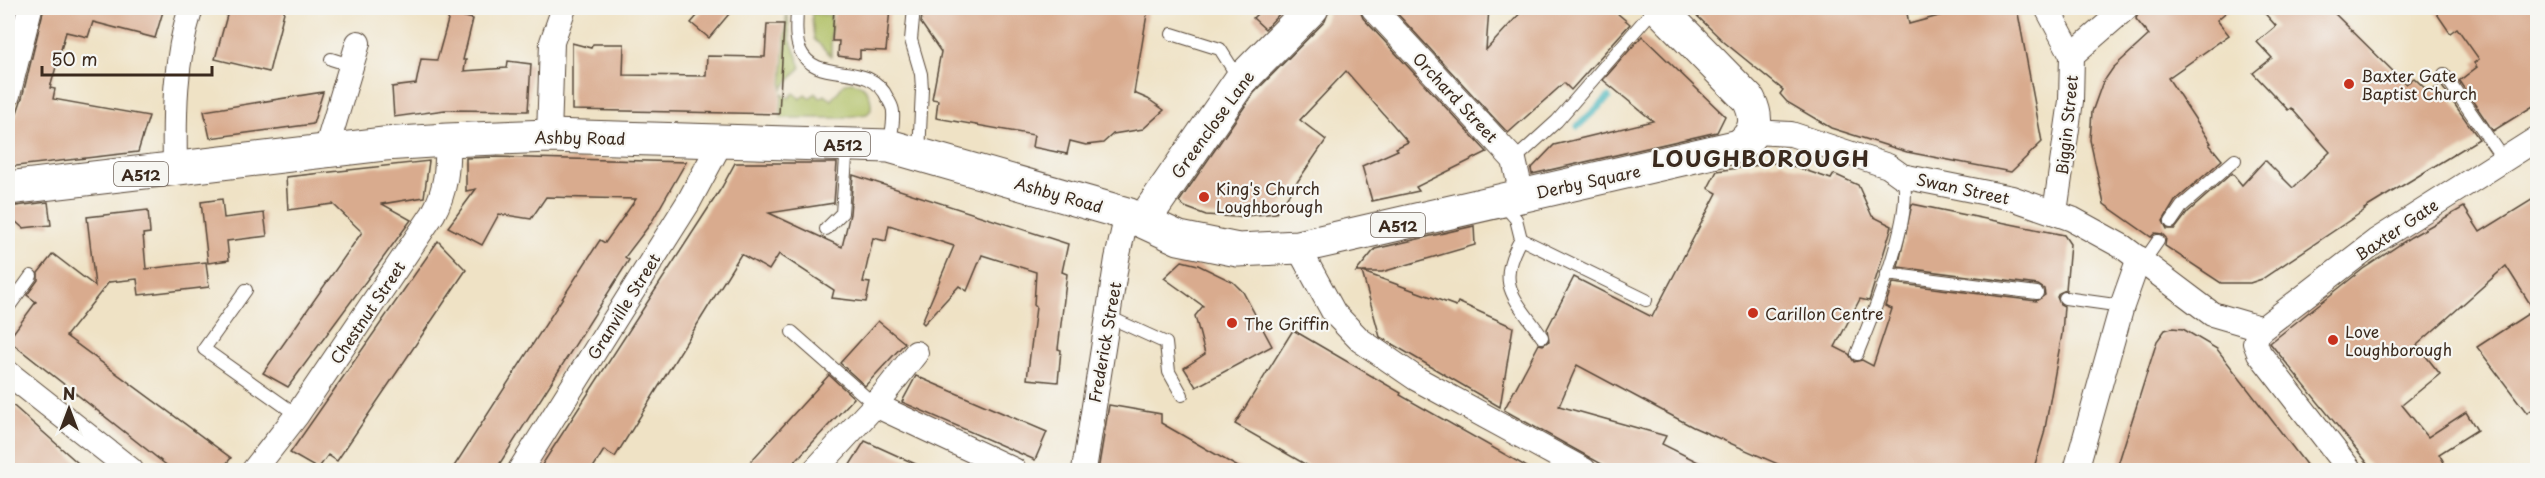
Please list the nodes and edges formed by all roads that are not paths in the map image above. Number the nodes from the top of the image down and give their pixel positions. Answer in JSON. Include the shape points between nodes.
{"nodes":[{"id":1,"x":30,"y":8,"type":"edge"},
{"id":2,"x":191,"y":8,"type":"edge"},
{"id":3,"x":564,"y":8,"type":"edge"},
{"id":4,"x":797,"y":8,"type":"edge"},
{"id":5,"x":914,"y":8,"type":"edge"},
{"id":6,"x":1312,"y":8,"type":"edge"},
{"id":7,"x":1373,"y":8,"type":"edge"},
{"id":8,"x":1657,"y":8,"type":"edge"},
{"id":9,"x":2047,"y":8,"type":"edge"},
{"id":10,"x":2126,"y":8,"type":"edge"},
{"id":11,"x":1172,"y":34,"type":"dead end"},
{"id":12,"x":346,"y":55,"type":"dead end"},
{"id":13,"x":2072,"y":55,"type":"junction"},
{"id":14,"x":2444,"y":74,"type":"dead end"},
{"id":15,"x":1240,"y":81,"type":"junction"},
{"id":16,"x":8,"y":95,"type":"edge"},
{"id":17,"x":1753,"y":132,"type":"junction"},
{"id":18,"x":549,"y":136,"type":"junction"},
{"id":19,"x":2538,"y":138,"type":"edge"},
{"id":20,"x":447,"y":140,"type":"junction"},
{"id":21,"x":722,"y":140,"type":"junction"},
{"id":22,"x":847,"y":144,"type":"junction"},
{"id":23,"x":326,"y":150,"type":"junction"},
{"id":24,"x":904,"y":150,"type":"junction"},
{"id":25,"x":2503,"y":159,"type":"junction"},
{"id":26,"x":1514,"y":160,"type":"junction"},
{"id":27,"x":2235,"y":160,"type":"dead end"},
{"id":28,"x":175,"y":170,"type":"junction"},
{"id":29,"x":1902,"y":176,"type":"junction"},
{"id":30,"x":8,"y":188,"type":"edge"},
{"id":31,"x":1511,"y":198,"type":"junction"},
{"id":32,"x":2055,"y":212,"type":"junction"},
{"id":33,"x":1136,"y":217,"type":"junction"},
{"id":34,"x":2171,"y":222,"type":"dead end"},
{"id":35,"x":826,"y":229,"type":"dead end"},
{"id":36,"x":1521,"y":239,"type":"junction"},
{"id":37,"x":2158,"y":241,"type":"dead end"},
{"id":38,"x":1298,"y":247,"type":"junction"},
{"id":39,"x":2142,"y":260,"type":"junction"},
{"id":40,"x":1887,"y":274,"type":"junction"},
{"id":41,"x":31,"y":276,"type":"dead end"},
{"id":42,"x":246,"y":290,"type":"dead end"},
{"id":43,"x":2037,"y":293,"type":"dead end"},
{"id":44,"x":2065,"y":298,"type":"dead end"},
{"id":45,"x":1646,"y":300,"type":"dead end"},
{"id":46,"x":2122,"y":306,"type":"junction"},
{"id":47,"x":8,"y":308,"type":"edge"},
{"id":48,"x":1109,"y":317,"type":"junction"},
{"id":49,"x":2260,"y":328,"type":"junction"},
{"id":50,"x":792,"y":332,"type":"dead end"},
{"id":51,"x":1542,"y":337,"type":"dead end"},
{"id":52,"x":916,"y":353,"type":"dead end"},
{"id":53,"x":1857,"y":354,"type":"dead end"},
{"id":54,"x":8,"y":373,"type":"edge"},
{"id":55,"x":1182,"y":395,"type":"dead end"},
{"id":56,"x":875,"y":405,"type":"junction"},
{"id":57,"x":297,"y":415,"type":"junction"},
{"id":58,"x":131,"y":471,"type":"edge"},
{"id":59,"x":254,"y":471,"type":"edge"},
{"id":60,"x":520,"y":471,"type":"edge"},
{"id":61,"x":815,"y":471,"type":"edge"},
{"id":62,"x":1014,"y":471,"type":"edge"},
{"id":63,"x":1084,"y":471,"type":"edge"},
{"id":64,"x":1584,"y":471,"type":"edge"},
{"id":65,"x":2076,"y":471,"type":"edge"},
{"id":66,"x":2350,"y":471,"type":"edge"}],
"edges":[{"from":1,"to":16,"type":"street"},
{"from":2,"to":28,"type":"street","via":[[183,33],[174,94]]},
{"from":3,"to":18,"type":"street","via":[[552,42]]},
{"from":4,"to":24,"type":"lane","via":[[800,50],[820,69],[865,75],[883,87],[894,110]]},
{"from":5,"to":24,"type":"lane","via":[[911,40],[922,89]]},
{"from":6,"to":15,"type":"main road","name":"Greenclose Lane"},
{"from":7,"to":26,"type":"street","name":"Orchard Street"},
{"from":8,"to":17,"type":"main road","via":[[1749,100],[1755,111]]},
{"from":8,"to":26,"type":"lane","via":[[1557,121]]},
{"from":9,"to":13,"type":"street","name":"Biggin Street"},
{"from":10,"to":13,"type":"street"},
{"from":11,"to":15,"type":"lane","via":[[1220,49]]},
{"from":12,"to":23,"type":"street"},
{"from":13,"to":32,"type":"street","name":"Biggin Street","via":[[2072,101]]},
{"from":14,"to":25,"type":"lane"},
{"from":15,"to":33,"type":"main road","name":"Greenclose Lane"},
{"from":17,"to":29,"type":"street","name":"Swan Street","via":[[1802,137],[1888,166]]},
{"from":17,"to":31,"type":"main road","name":"Derby Square","number":"A512","via":[[1739,146],[1716,153]]},
{"from":18,"to":20,"type":"main road","name":"Ashby Road","number":"A512"},
{"from":18,"to":21,"type":"main road","name":"Ashby Road","number":"A512"},
{"from":19,"to":25,"type":"street","name":"Baxter Gate"},
{"from":20,"to":23,"type":"main road","name":"Ashby Road","number":"A512"},
{"from":20,"to":57,"type":"street","name":"Chestnut Street","via":[[448,166],[441,199]]},
{"from":21,"to":22,"type":"main road","name":"Ashby Road","number":"A512"},
{"from":21,"to":60,"type":"street","name":"Granville Street","via":[[688,203]]},
{"from":22,"to":24,"type":"main road","name":"Ashby Road","number":"A512"},
{"from":22,"to":35,"type":"lane","via":[[842,213]]},
{"from":23,"to":28,"type":"main road","name":"Ashby Road","number":"A512"},
{"from":24,"to":33,"type":"main road","name":"Ashby Road","number":"A512"},
{"from":25,"to":49,"type":"street","name":"Baxter Gate","via":[[2376,241]]},
{"from":26,"to":31,"type":"street"},
{"from":27,"to":34,"type":"lane","via":[[2182,206]]},
{"from":28,"to":30,"type":"main road","name":"Ashby Road","number":"A512"},
{"from":29,"to":32,"type":"street","name":"Swan Street","via":[[2012,198]]},
{"from":29,"to":40,"type":"lane","via":[[1902,210]]},
{"from":31,"to":36,"type":"lane"},
{"from":31,"to":38,"type":"main road","number":"A512"},
{"from":32,"to":39,"type":"street","name":"Swan Street","via":[[2098,232]]},
{"from":33,"to":38,"type":"main road","number":"A512","via":[[1179,238],[1215,246],[1238,250]]},
{"from":33,"to":48,"type":"street","name":"Frederick Street"},
{"from":36,"to":45,"type":"lane"},
{"from":36,"to":51,"type":"lane","via":[[1508,264],[1507,279]]},
{"from":37,"to":39,"type":"lane"},
{"from":38,"to":64,"type":"street","via":[[1334,313],[1360,340],[1417,379]]},
{"from":39,"to":46,"type":"street"},
{"from":39,"to":49,"type":"street","name":"Swan Street","via":[[2212,314]]},
{"from":40,"to":43,"type":"lane"},
{"from":40,"to":53,"type":"lane"},
{"from":41,"to":47,"type":"lane"},
{"from":42,"to":57,"type":"lane","via":[[204,349]]},
{"from":44,"to":46,"type":"lane"},
{"from":46,"to":65,"type":"street"},
{"from":48,"to":55,"type":"lane","via":[[1166,344],[1169,372]]},
{"from":48,"to":63,"type":"street","name":"Frederick Street"},
{"from":49,"to":66,"type":"street","via":[[2255,340],[2259,352]]},
{"from":50,"to":56,"type":"lane"},
{"from":52,"to":56,"type":"street"},
{"from":54,"to":58,"type":"street"},
{"from":56,"to":61,"type":"street"},
{"from":56,"to":62,"type":"street"},
{"from":57,"to":59,"type":"street","name":"Chestnut Street"}]}
